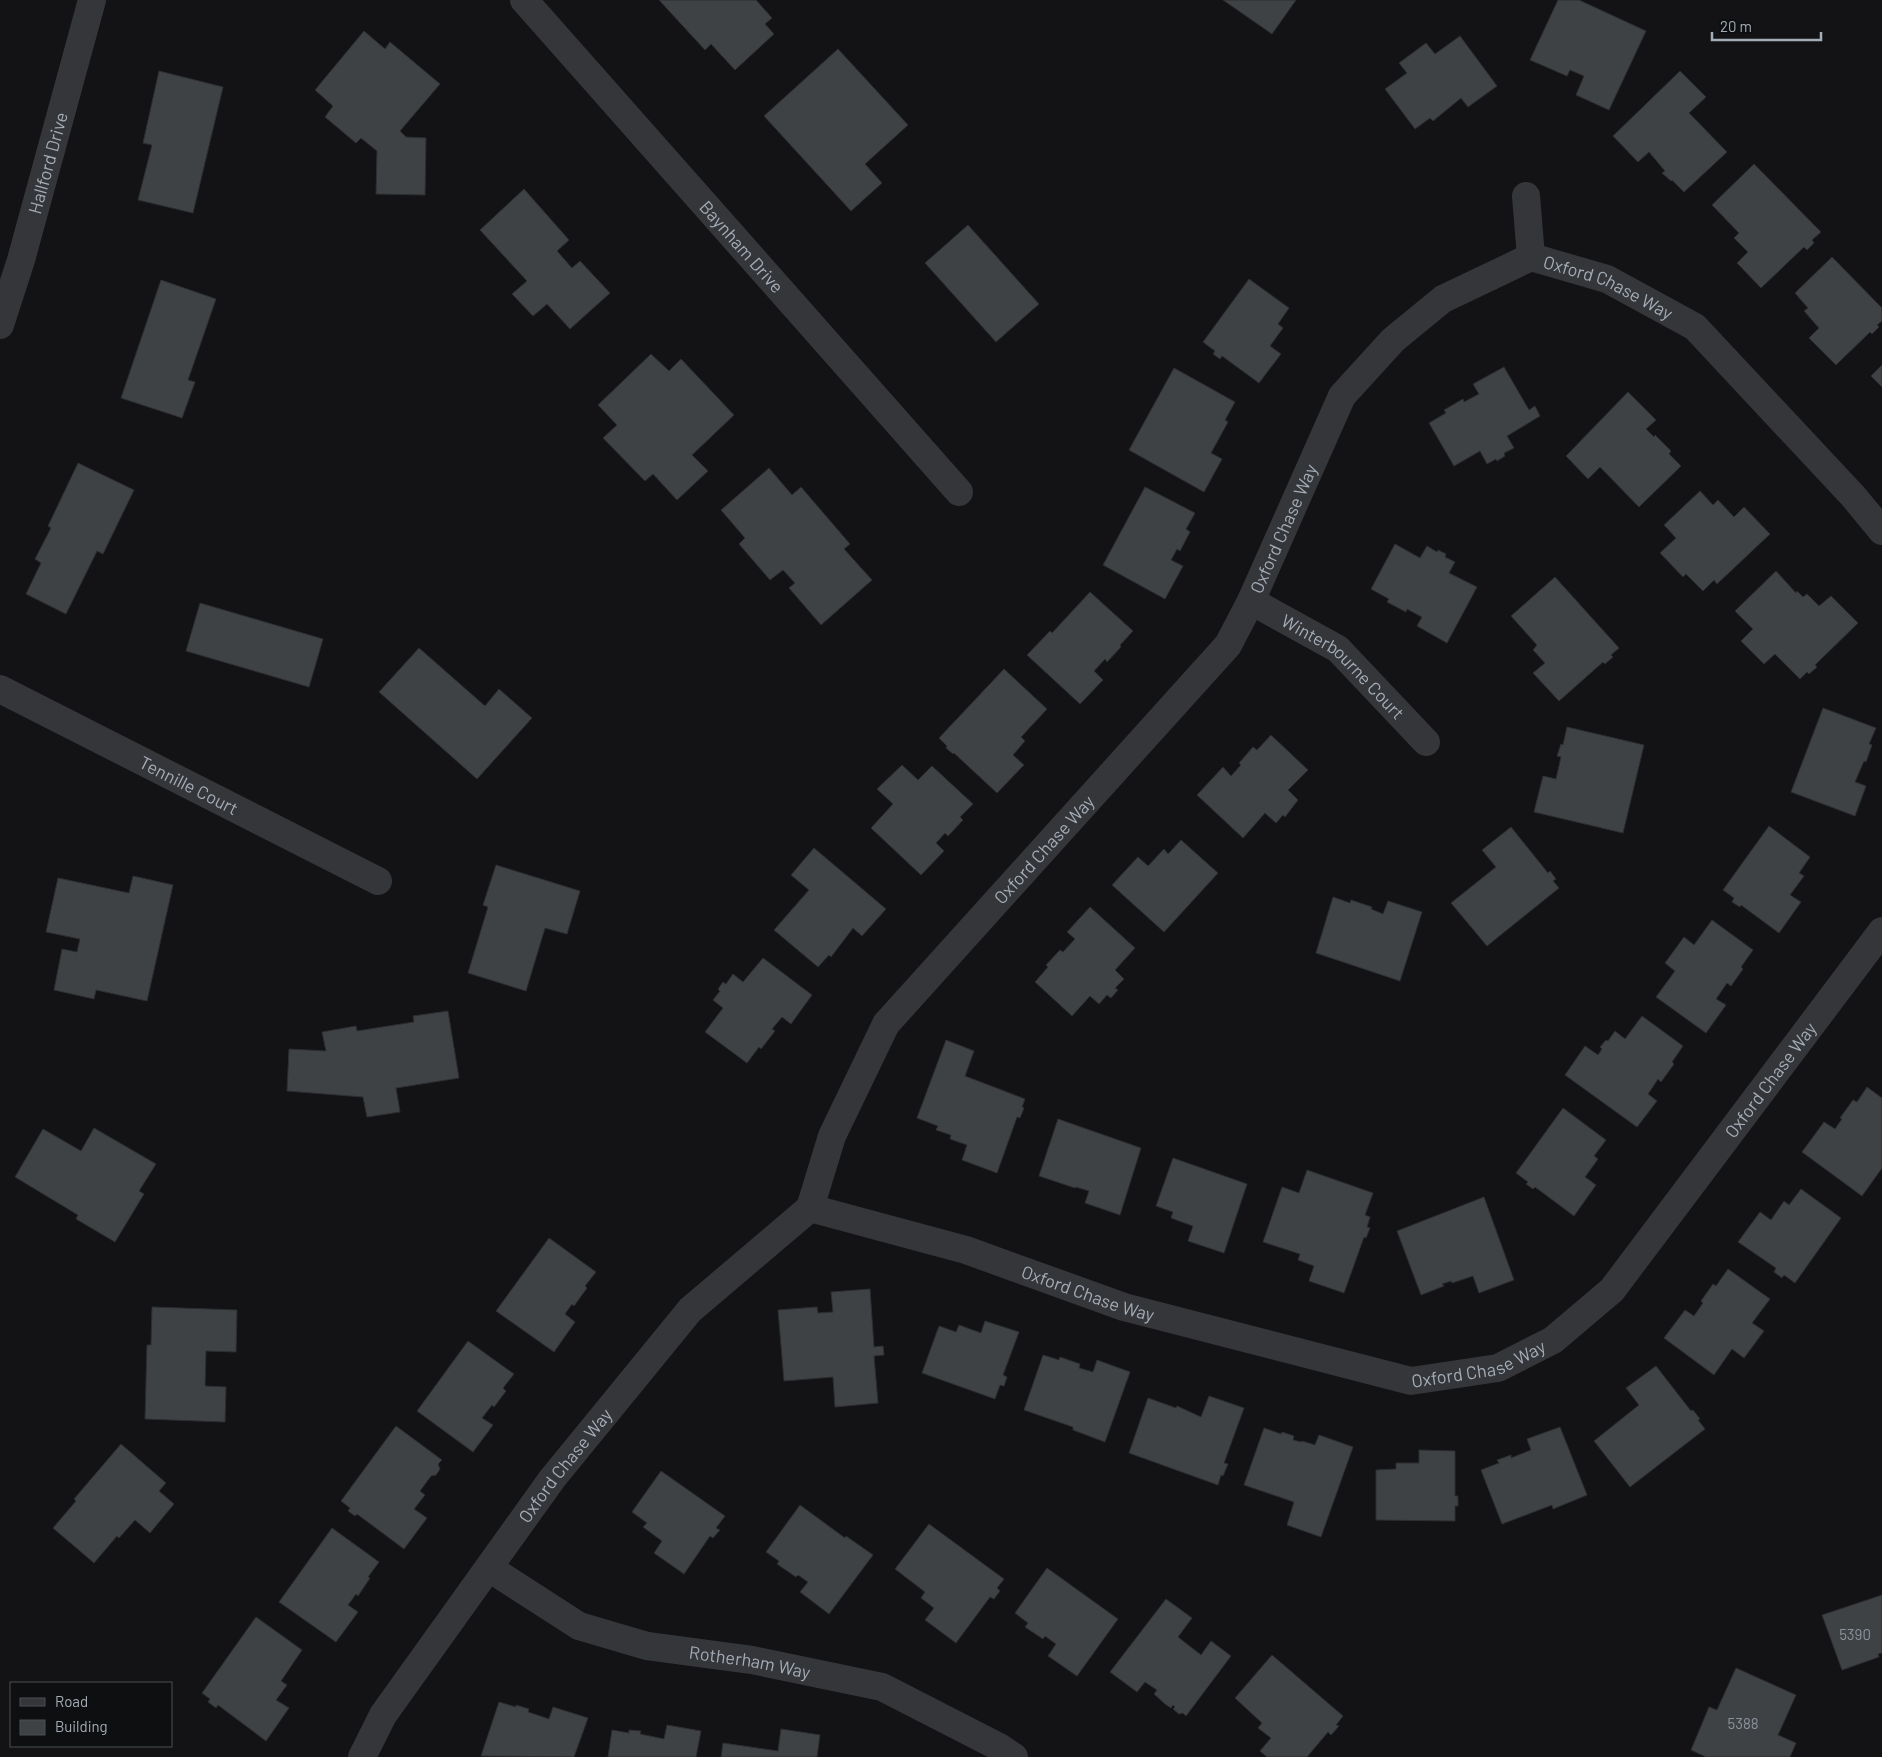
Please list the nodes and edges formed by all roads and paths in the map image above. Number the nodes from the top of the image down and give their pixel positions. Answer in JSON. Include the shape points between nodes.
{"nodes":[{"id":1,"x":92,"y":0,"type":"edge"},
{"id":2,"x":524,"y":0,"type":"edge"},
{"id":3,"x":1526,"y":196,"type":"dead end"},
{"id":4,"x":1531,"y":257,"type":"junction"},
{"id":5,"x":0,"y":325,"type":"edge"},
{"id":6,"x":959,"y":492,"type":"dead end"},
{"id":7,"x":1882,"y":532,"type":"edge"},
{"id":8,"x":1251,"y":601,"type":"junction"},
{"id":9,"x":0,"y":689,"type":"edge"},
{"id":10,"x":1426,"y":742,"type":"dead end"},
{"id":11,"x":378,"y":881,"type":"dead end"},
{"id":12,"x":1882,"y":931,"type":"edge"},
{"id":13,"x":810,"y":1208,"type":"junction"},
{"id":14,"x":489,"y":1568,"type":"junction"},
{"id":15,"x":362,"y":1757,"type":"edge"},
{"id":16,"x":1014,"y":1757,"type":"edge"}],
"edges":[{"from":1,"to":5,"type":"street","name":"Hallford Drive","via":[[21,260]]},
{"from":2,"to":6,"type":"street","name":"Baynham Drive"},
{"from":3,"to":4,"type":"street"},
{"from":4,"to":7,"type":"street","name":"Oxford Chase Way","via":[[1607,279],[1695,327]]},
{"from":4,"to":8,"type":"street","name":"Oxford Chase Way","via":[[1443,300],[1394,340],[1342,396]]},
{"from":8,"to":10,"type":"street","name":"Winterbourne Court","via":[[1338,649]]},
{"from":8,"to":13,"type":"street","name":"Oxford Chase Way","via":[[1228,645],[886,1024],[832,1136]]},
{"from":9,"to":11,"type":"street","name":"Tennille Court"},
{"from":12,"to":13,"type":"street","name":"Oxford Chase Way","via":[[1612,1290],[1553,1340],[1498,1368],[1411,1381],[1124,1307],[966,1250]]},
{"from":13,"to":14,"type":"street","name":"Oxford Chase Way","via":[[690,1310],[552,1479]]},
{"from":14,"to":15,"type":"street","name":"Oxford Chase Way","via":[[383,1715]]},
{"from":14,"to":16,"type":"street","name":"Rotherham Way","via":[[578,1626],[648,1646],[752,1660],[882,1687]]}]}
